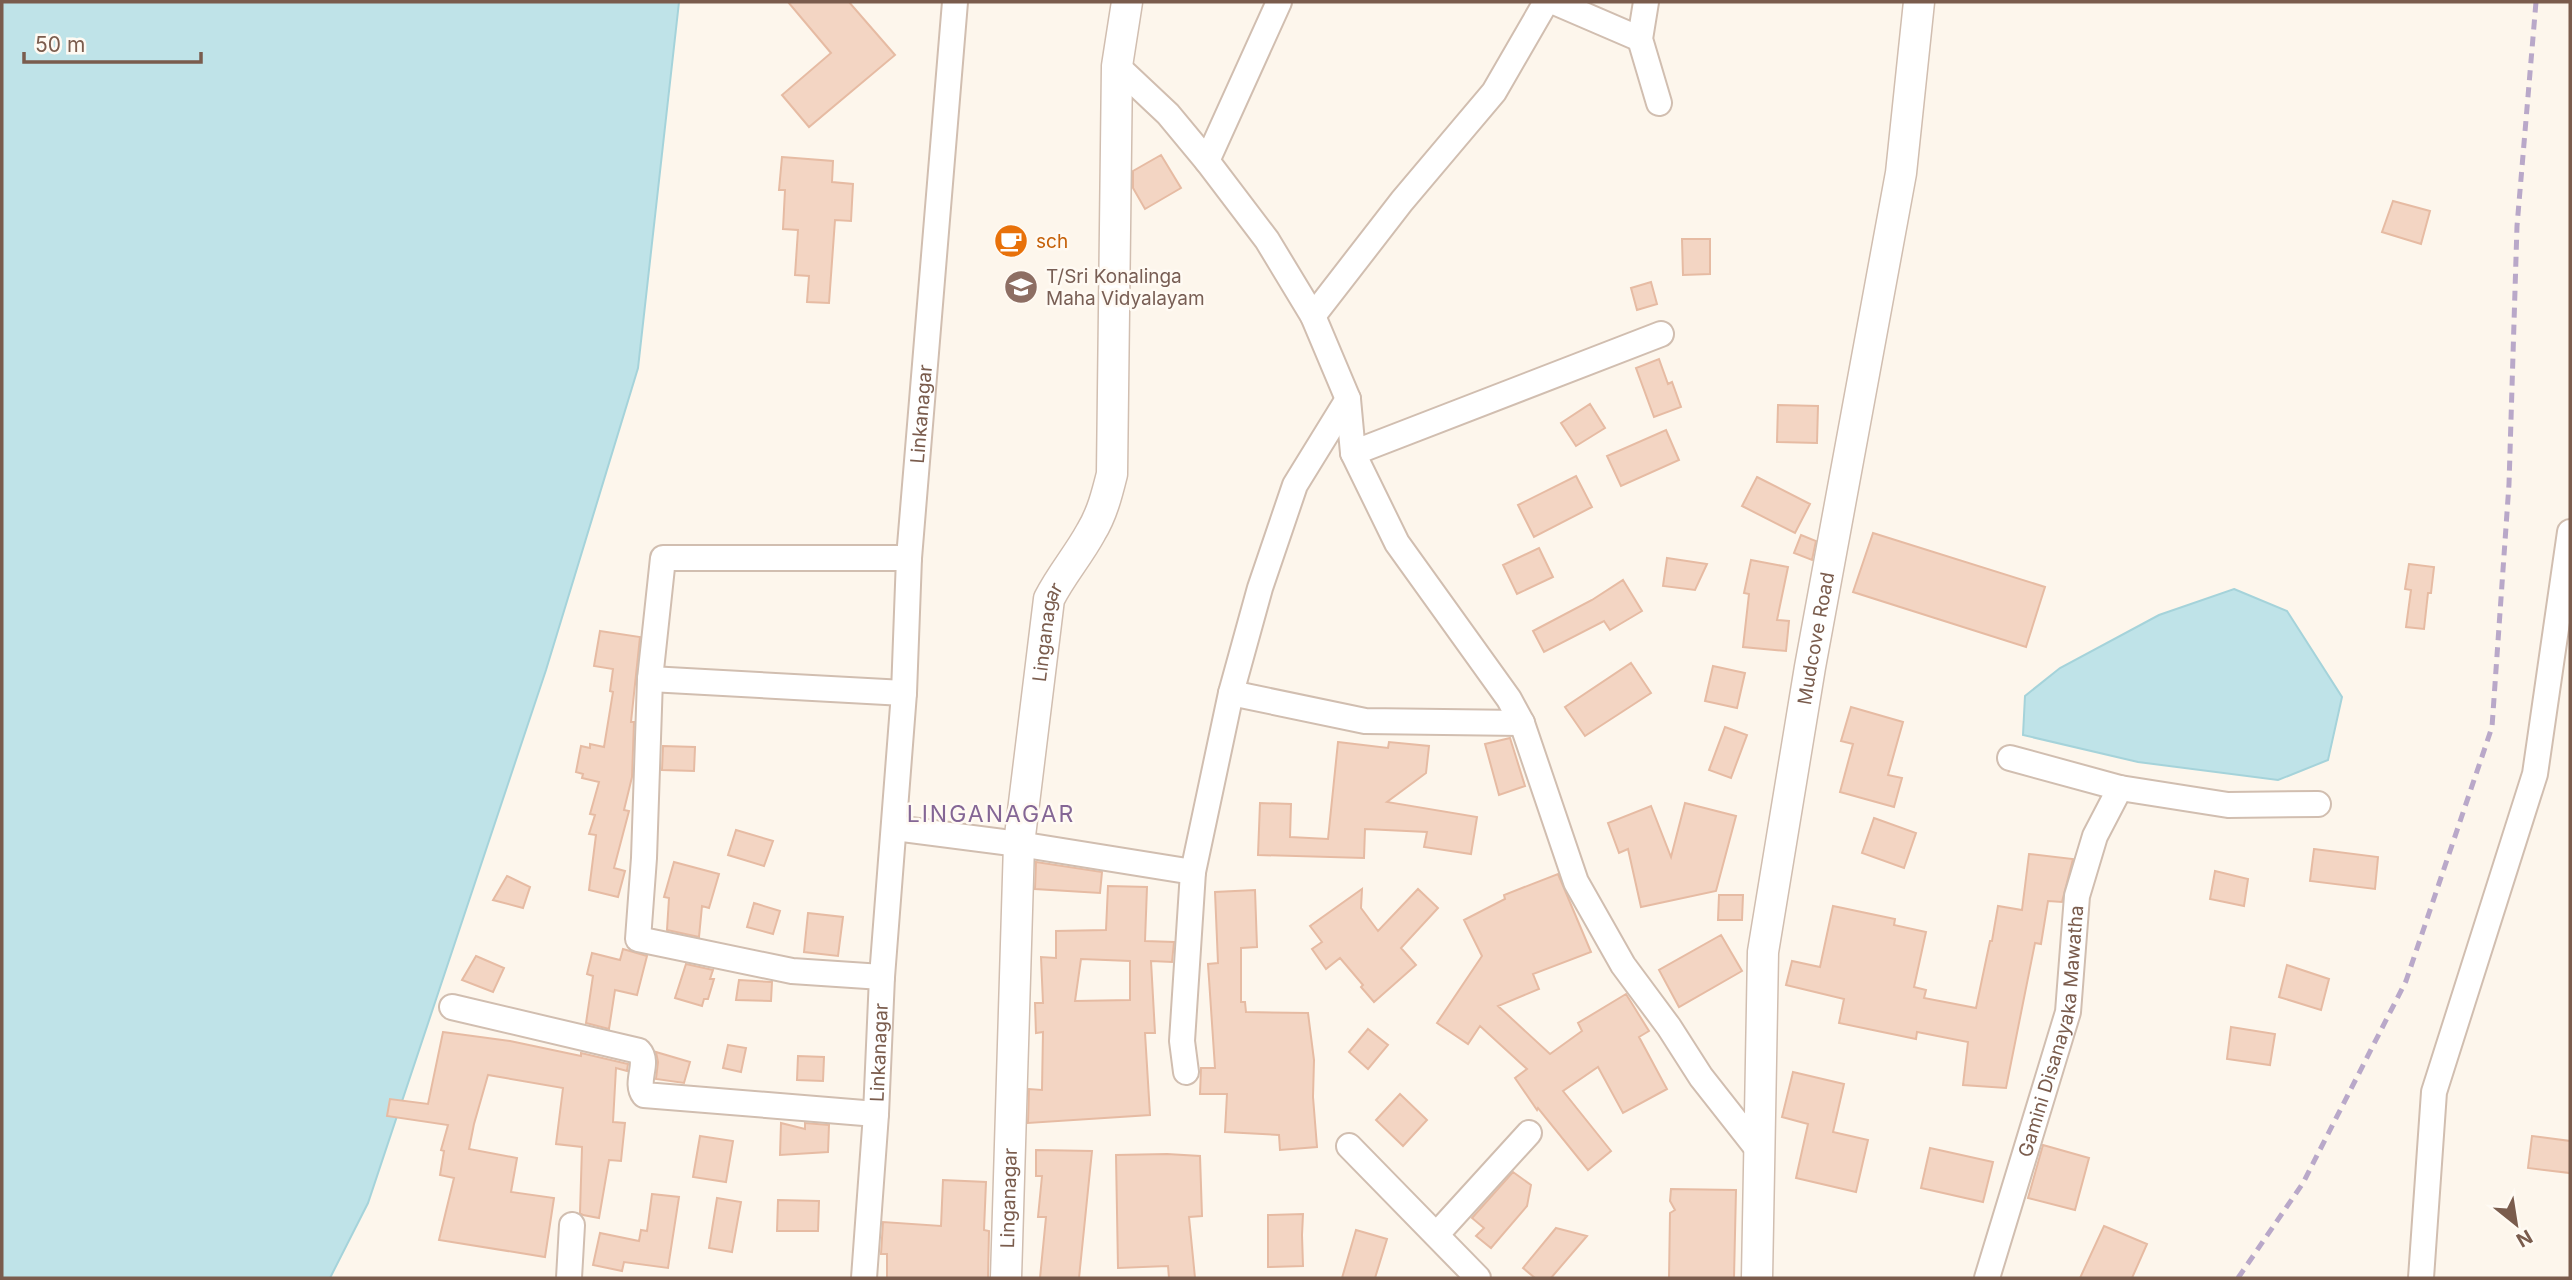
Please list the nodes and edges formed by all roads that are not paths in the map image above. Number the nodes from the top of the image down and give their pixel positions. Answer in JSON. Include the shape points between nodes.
{"nodes":[{"id":1,"x":956,"y":2,"type":"edge"},
{"id":2,"x":1127,"y":2,"type":"edge"},
{"id":3,"x":1279,"y":2,"type":"edge"},
{"id":4,"x":1546,"y":2,"type":"edge"},
{"id":5,"x":1554,"y":2,"type":"edge"},
{"id":6,"x":1646,"y":2,"type":"edge"},
{"id":7,"x":1919,"y":2,"type":"edge"},
{"id":8,"x":1640,"y":39,"type":"junction"},
{"id":9,"x":1117,"y":66,"type":"junction"},
{"id":10,"x":1659,"y":103,"type":"dead end"},
{"id":11,"x":1207,"y":161,"type":"junction"},
{"id":12,"x":1313,"y":316,"type":"junction"},
{"id":13,"x":1661,"y":334,"type":"dead end"},
{"id":14,"x":1348,"y":400,"type":"junction"},
{"id":15,"x":1353,"y":453,"type":"junction"},
{"id":16,"x":2570,"y":532,"type":"edge"},
{"id":17,"x":909,"y":558,"type":"junction"},
{"id":18,"x":650,"y":679,"type":"junction"},
{"id":19,"x":904,"y":693,"type":"junction"},
{"id":20,"x":1231,"y":693,"type":"junction"},
{"id":21,"x":1522,"y":723,"type":"junction"},
{"id":22,"x":2010,"y":758,"type":"dead end"},
{"id":23,"x":2119,"y":788,"type":"junction"},
{"id":24,"x":2318,"y":804,"type":"dead end"},
{"id":25,"x":895,"y":828,"type":"junction"},
{"id":26,"x":1019,"y":844,"type":"junction"},
{"id":27,"x":1193,"y":872,"type":"junction"},
{"id":28,"x":882,"y":977,"type":"junction"},
{"id":29,"x":452,"y":1007,"type":"dead end"},
{"id":30,"x":1186,"y":1072,"type":"dead end"},
{"id":31,"x":876,"y":1114,"type":"junction"},
{"id":32,"x":1529,"y":1133,"type":"dead end"},
{"id":33,"x":1349,"y":1146,"type":"dead end"},
{"id":34,"x":1760,"y":1152,"type":"junction"},
{"id":35,"x":572,"y":1225,"type":"dead end"},
{"id":36,"x":1437,"y":1234,"type":"junction"},
{"id":37,"x":569,"y":1278,"type":"edge"},
{"id":38,"x":864,"y":1278,"type":"edge"},
{"id":39,"x":1006,"y":1278,"type":"edge"},
{"id":40,"x":1478,"y":1278,"type":"edge"},
{"id":41,"x":1757,"y":1278,"type":"edge"},
{"id":42,"x":1987,"y":1278,"type":"edge"},
{"id":43,"x":2421,"y":1278,"type":"edge"}],
"edges":[{"from":1,"to":17,"type":"street","name":"Linkanagar"},
{"from":2,"to":9,"type":"street","name":"Linganagar"},
{"from":3,"to":11,"type":"street"},
{"from":4,"to":12,"type":"street","via":[[1494,92]]},
{"from":5,"to":8,"type":"street"},
{"from":6,"to":8,"type":"street"},
{"from":7,"to":34,"type":"street","name":"Mudcove Road","via":[[1901,173],[1763,952]]},
{"from":8,"to":10,"type":"street"},
{"from":9,"to":11,"type":"street","via":[[1168,114]]},
{"from":9,"to":26,"type":"street","name":"Linganagar","via":[[1112,474],[1091,533],[1049,599]]},
{"from":11,"to":12,"type":"street","via":[[1267,240]]},
{"from":12,"to":14,"type":"street"},
{"from":13,"to":15,"type":"street"},
{"from":14,"to":15,"type":"street"},
{"from":14,"to":20,"type":"street","via":[[1295,485]]},
{"from":15,"to":21,"type":"street","via":[[1397,543]]},
{"from":16,"to":43,"type":"street","via":[[2535,774],[2434,1092]]},
{"from":17,"to":18,"type":"street","via":[[663,558]]},
{"from":17,"to":19,"type":"street","name":"Linkanagar"},
{"from":18,"to":19,"type":"street"},
{"from":18,"to":28,"type":"street","via":[[638,939],[792,971]]},
{"from":19,"to":25,"type":"street","name":"Linkanagar"},
{"from":20,"to":21,"type":"street","via":[[1365,721]]},
{"from":20,"to":27,"type":"street"},
{"from":21,"to":34,"type":"street","via":[[1576,882],[1623,965]]},
{"from":22,"to":23,"type":"street"},
{"from":23,"to":24,"type":"street","via":[[2228,805]]},
{"from":23,"to":42,"type":"street","name":"Gamini Disanayaka Mawatha","via":[[2095,836],[2077,896],[2068,1012]]},
{"from":25,"to":26,"type":"street"},
{"from":25,"to":28,"type":"street","name":"Linkanagar"},
{"from":26,"to":27,"type":"street"},
{"from":26,"to":39,"type":"street","name":"Linganagar"},
{"from":27,"to":30,"type":"street","via":[[1182,1041]]},
{"from":28,"to":31,"type":"street","name":"Linkanagar"},
{"from":29,"to":31,"type":"street","via":[[639,1051],[644,1095]]},
{"from":31,"to":38,"type":"street","name":"Linkanagar"},
{"from":32,"to":36,"type":"street"},
{"from":33,"to":36,"type":"street"},
{"from":34,"to":41,"type":"street","name":"Mudcove Road"},
{"from":35,"to":37,"type":"street"},
{"from":36,"to":40,"type":"street"}]}
